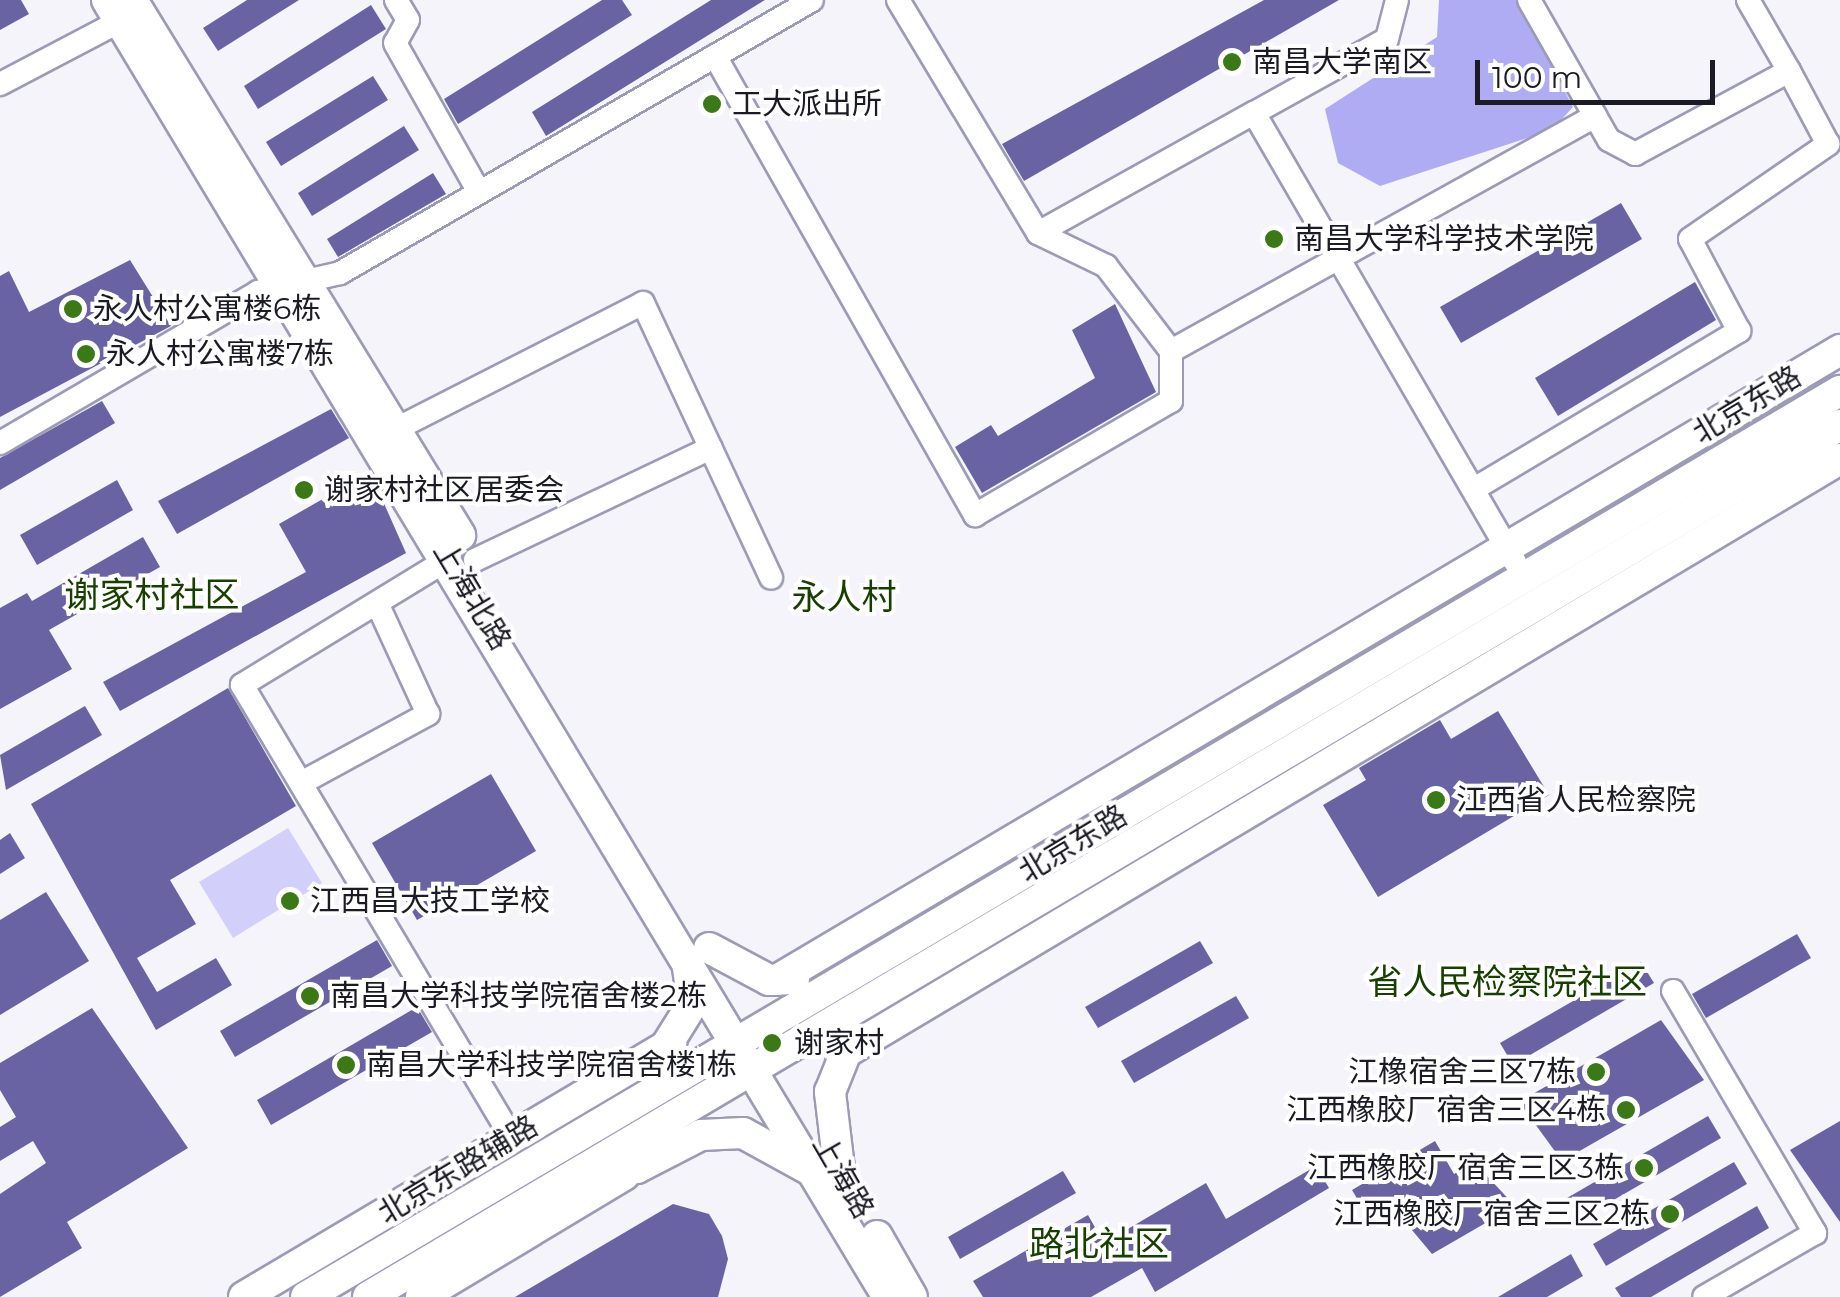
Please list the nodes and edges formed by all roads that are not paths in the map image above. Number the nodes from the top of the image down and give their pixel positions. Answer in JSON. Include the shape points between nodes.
{"nodes":[{"id":1,"x":396,"y":0,"type":"edge"},
{"id":2,"x":812,"y":0,"type":"edge"},
{"id":3,"x":898,"y":0,"type":"edge"},
{"id":4,"x":1397,"y":0,"type":"edge"},
{"id":5,"x":1529,"y":0,"type":"edge"},
{"id":6,"x":1748,"y":0,"type":"edge"},
{"id":7,"x":120,"y":7,"type":"edge"},
{"id":8,"x":785,"y":7,"type":"edge"},
{"id":9,"x":715,"y":56,"type":"junction"},
{"id":10,"x":1789,"y":71,"type":"junction"},
{"id":11,"x":0,"y":84,"type":"edge"},
{"id":12,"x":1254,"y":113,"type":"junction"},
{"id":13,"x":1595,"y":116,"type":"junction"},
{"id":14,"x":480,"y":192,"type":"junction"},
{"id":15,"x":1038,"y":233,"type":"junction"},
{"id":16,"x":1340,"y":259,"type":"junction"},
{"id":17,"x":292,"y":281,"type":"junction"},
{"id":18,"x":1840,"y":350,"type":"edge"},
{"id":19,"x":1170,"y":351,"type":"junction"},
{"id":20,"x":1840,"y":390,"type":"edge"},
{"id":21,"x":1840,"y":425,"type":"edge"},
{"id":22,"x":396,"y":429,"type":"junction"},
{"id":23,"x":0,"y":443,"type":"edge"},
{"id":24,"x":710,"y":448,"type":"junction"},
{"id":25,"x":1840,"y":460,"type":"edge"},
{"id":26,"x":1474,"y":489,"type":"junction"},
{"id":27,"x":1507,"y":548,"type":"junction"},
{"id":28,"x":462,"y":559,"type":"junction"},
{"id":29,"x":771,"y":578,"type":"dead end"},
{"id":30,"x":1524,"y":578,"type":"junction"},
{"id":31,"x":377,"y":603,"type":"junction"},
{"id":32,"x":300,"y":783,"type":"junction"},
{"id":33,"x":695,"y":944,"type":"junction"},
{"id":34,"x":866,"y":967,"type":"junction"},
{"id":35,"x":777,"y":980,"type":"junction"},
{"id":36,"x":896,"y":985,"type":"junction"},
{"id":37,"x":1672,"y":991,"type":"dead end"},
{"id":38,"x":750,"y":1035,"type":"junction"},
{"id":39,"x":671,"y":1044,"type":"junction"},
{"id":40,"x":841,"y":1055,"type":"junction"},
{"id":41,"x":766,"y":1062,"type":"junction"},
{"id":42,"x":604,"y":1121,"type":"junction"},
{"id":43,"x":512,"y":1138,"type":"junction"},
{"id":44,"x":637,"y":1168,"type":"junction"},
{"id":45,"x":830,"y":1173,"type":"junction"},
{"id":46,"x":569,"y":1176,"type":"junction"},
{"id":47,"x":244,"y":1297,"type":"edge"},
{"id":48,"x":306,"y":1297,"type":"edge"},
{"id":49,"x":368,"y":1297,"type":"edge"},
{"id":50,"x":421,"y":1297,"type":"edge"},
{"id":51,"x":888,"y":1297,"type":"edge"},
{"id":52,"x":912,"y":1297,"type":"edge"},
{"id":53,"x":1704,"y":1297,"type":"edge"}],
"edges":[{"from":1,"to":14,"type":"lane","via":[[408,20],[395,44]]},
{"from":2,"to":8,"type":"lane"},
{"from":3,"to":15,"type":"lane"},
{"from":4,"to":12,"type":"lane","via":[[1386,39]]},
{"from":5,"to":13,"type":"lane"},
{"from":6,"to":10,"type":"lane"},
{"from":7,"to":11,"type":"lane"},
{"from":7,"to":17,"type":"main road","name":"上海北路"},
{"from":8,"to":9,"type":"lane"},
{"from":9,"to":14,"type":"lane"},
{"from":9,"to":19,"type":"lane","via":[[974,515],[1170,401]]},
{"from":10,"to":13,"type":"lane","via":[[1635,154],[1609,140]]},
{"from":10,"to":26,"type":"lane","via":[[1828,144],[1690,238],[1739,331]]},
{"from":12,"to":15,"type":"lane"},
{"from":12,"to":16,"type":"lane"},
{"from":13,"to":16,"type":"lane"},
{"from":14,"to":17,"type":"lane","via":[[340,273]]},
{"from":15,"to":19,"type":"lane","via":[[1106,266]]},
{"from":16,"to":19,"type":"lane"},
{"from":16,"to":26,"type":"lane"},
{"from":17,"to":22,"type":"main road","name":"上海北路"},
{"from":17,"to":23,"type":"lane"},
{"from":17,"to":28,"type":"main road","name":"上海北路"},
{"from":18,"to":27,"type":"main road","name":"北京东路"},
{"from":20,"to":30,"type":"main road","name":"北京东路"},
{"from":21,"to":36,"type":"main road","name":"北京东路"},
{"from":22,"to":24,"type":"lane","via":[[643,303]]},
{"from":22,"to":28,"type":"main road","name":"上海北路"},
{"from":24,"to":28,"type":"lane"},
{"from":24,"to":29,"type":"lane"},
{"from":25,"to":40,"type":"main road","name":"北京东路"},
{"from":26,"to":27,"type":"lane"},
{"from":27,"to":30,"type":"lane"},
{"from":27,"to":35,"type":"main road","name":"北京东路"},
{"from":28,"to":31,"type":"lane"},
{"from":28,"to":33,"type":"main road","name":"上海北路"},
{"from":30,"to":34,"type":"main road","name":"北京东路"},
{"from":31,"to":32,"type":"lane","via":[[428,714]]},
{"from":31,"to":32,"type":"lane","via":[[242,686]]},
{"from":32,"to":43,"type":"lane"},
{"from":33,"to":35,"type":"main road"},
{"from":33,"to":38,"type":"main road","name":"上海北路"},
{"from":33,"to":39,"type":"main road","via":[[693,1003]]},
{"from":34,"to":35,"type":"main road"},
{"from":34,"to":38,"type":"main road","name":"北京东路"},
{"from":36,"to":40,"type":"main road"},
{"from":36,"to":41,"type":"main road","name":"北京东路"},
{"from":37,"to":53,"type":"lane","via":[[1815,1234]]},
{"from":38,"to":41,"type":"main road","name":"上海路"},
{"from":38,"to":42,"type":"main road","name":"北京东路"},
{"from":39,"to":42,"type":"main road"},
{"from":39,"to":43,"type":"main road","name":"北京东路辅路"},
{"from":40,"to":45,"type":"main road","via":[[828,1111]]},
{"from":41,"to":45,"type":"main road","name":"上海路"},
{"from":41,"to":46,"type":"main road","name":"北京东路"},
{"from":42,"to":48,"type":"main road","name":"北京东路"},
{"from":43,"to":47,"type":"main road","name":"北京东路辅路"},
{"from":44,"to":45,"type":"main road","via":[[701,1136],[743,1133]]},
{"from":44,"to":46,"type":"main road"},
{"from":44,"to":50,"type":"main road"},
{"from":45,"to":51,"type":"main road","name":"上海路"},
{"from":45,"to":52,"type":"main road","name":"上海路"},
{"from":46,"to":49,"type":"main road","name":"北京东路"}]}
